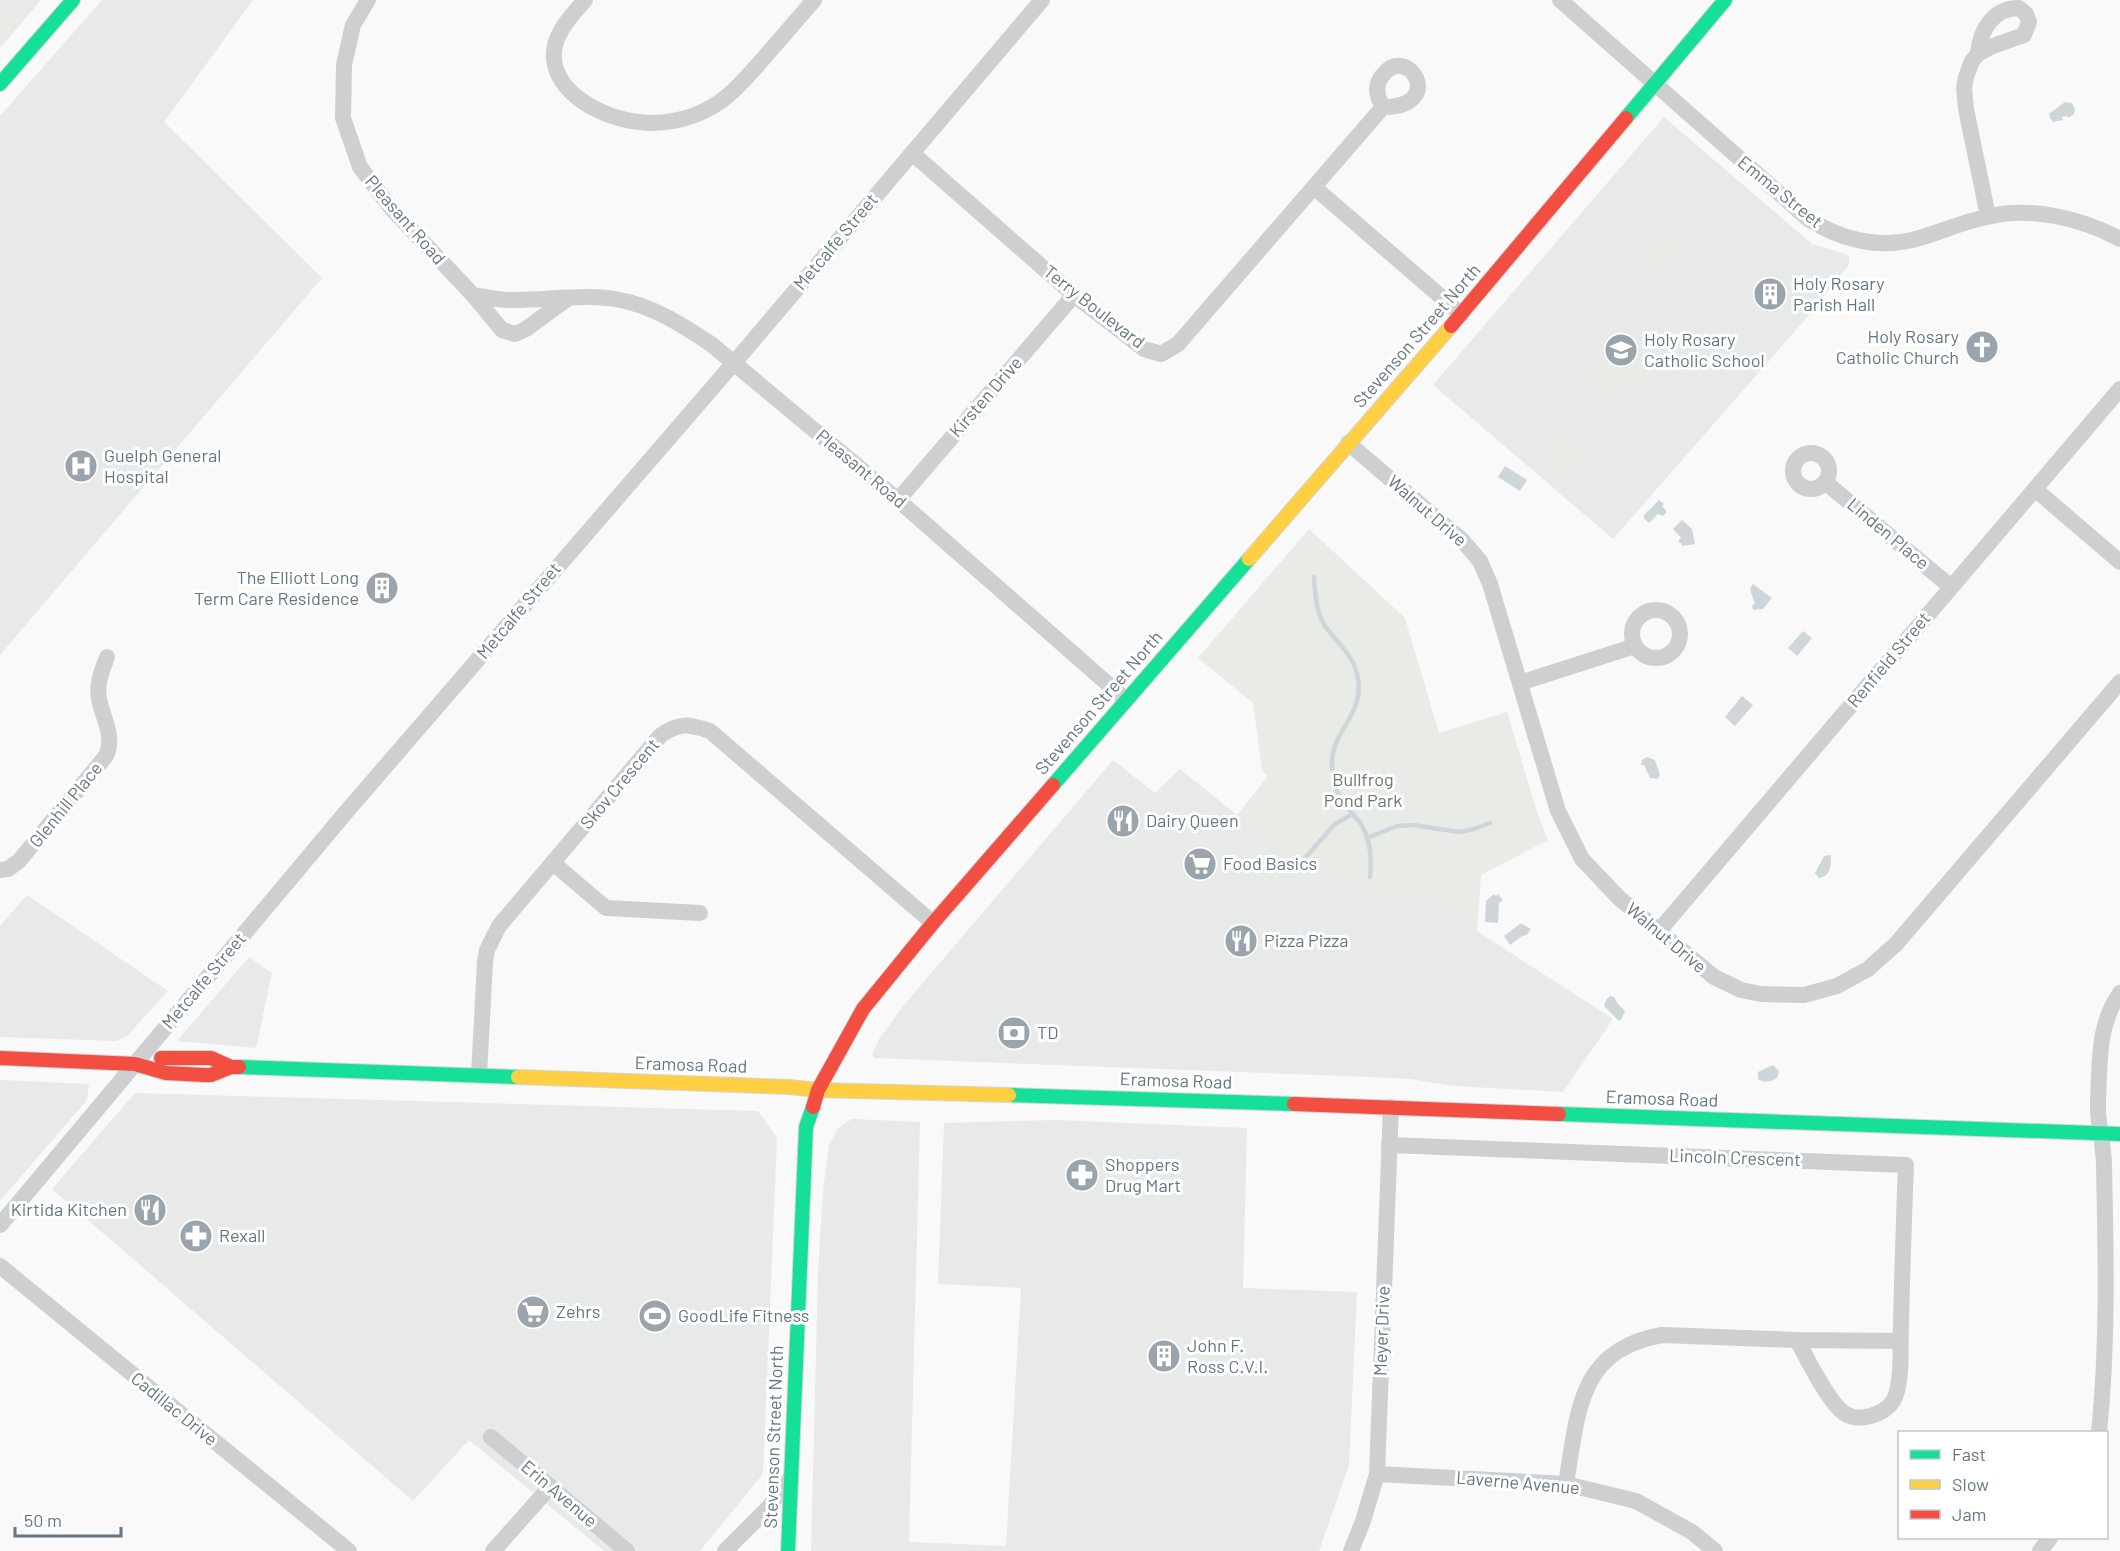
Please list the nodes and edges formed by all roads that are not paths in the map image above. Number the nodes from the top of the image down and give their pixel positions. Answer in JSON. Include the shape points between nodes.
{"nodes":[{"id":1,"x":74,"y":0,"type":"edge"},
{"id":2,"x":368,"y":0,"type":"edge"},
{"id":3,"x":585,"y":0,"type":"edge"},
{"id":4,"x":814,"y":0,"type":"edge"},
{"id":5,"x":1042,"y":0,"type":"edge"},
{"id":6,"x":1560,"y":0,"type":"edge"},
{"id":7,"x":1725,"y":0,"type":"edge"},
{"id":8,"x":1978,"y":54,"type":"dead end"},
{"id":9,"x":0,"y":84,"type":"edge"},
{"id":10,"x":1654,"y":84,"type":"junction"},
{"id":11,"x":1383,"y":107,"type":"dead end"},
{"id":12,"x":912,"y":153,"type":"junction"},
{"id":13,"x":1315,"y":188,"type":"junction"},
{"id":14,"x":1988,"y":216,"type":"junction"},
{"id":15,"x":2120,"y":239,"type":"edge"},
{"id":16,"x":472,"y":295,"type":"junction"},
{"id":17,"x":1074,"y":295,"type":"junction"},
{"id":18,"x":567,"y":299,"type":"junction"},
{"id":19,"x":1461,"y":314,"type":"junction"},
{"id":20,"x":733,"y":363,"type":"junction"},
{"id":21,"x":2120,"y":389,"type":"edge"},
{"id":22,"x":1348,"y":443,"type":"junction"},
{"id":23,"x":1825,"y":482,"type":"dead end"},
{"id":24,"x":2036,"y":490,"type":"junction"},
{"id":25,"x":898,"y":500,"type":"junction"},
{"id":26,"x":2120,"y":562,"type":"edge"},
{"id":27,"x":1951,"y":587,"type":"junction"},
{"id":28,"x":1635,"y":646,"type":"dead end"},
{"id":29,"x":107,"y":657,"type":"dead end"},
{"id":30,"x":2120,"y":682,"type":"edge"},
{"id":31,"x":1520,"y":683,"type":"junction"},
{"id":32,"x":1125,"y":699,"type":"junction"},
{"id":33,"x":553,"y":863,"type":"junction"},
{"id":34,"x":0,"y":870,"type":"edge"},
{"id":35,"x":700,"y":913,"type":"dead end"},
{"id":36,"x":933,"y":923,"type":"junction"},
{"id":37,"x":1659,"y":932,"type":"junction"},
{"id":38,"x":2120,"y":993,"type":"edge"},
{"id":39,"x":0,"y":1058,"type":"edge"},
{"id":40,"x":135,"y":1064,"type":"junction"},
{"id":41,"x":479,"y":1075,"type":"junction"},
{"id":42,"x":818,"y":1090,"type":"junction"},
{"id":43,"x":1391,"y":1107,"type":"junction"},
{"id":44,"x":2101,"y":1133,"type":"junction"},
{"id":45,"x":2120,"y":1134,"type":"edge"},
{"id":46,"x":1389,"y":1145,"type":"junction"},
{"id":47,"x":0,"y":1225,"type":"edge"},
{"id":48,"x":0,"y":1266,"type":"edge"},
{"id":49,"x":1797,"y":1340,"type":"junction"},
{"id":50,"x":1900,"y":1341,"type":"junction"},
{"id":51,"x":2099,"y":1431,"type":"edge"},
{"id":52,"x":491,"y":1437,"type":"dead end"},
{"id":53,"x":1377,"y":1474,"type":"junction"},
{"id":54,"x":790,"y":1478,"type":"junction"},
{"id":55,"x":1566,"y":1484,"type":"junction"},
{"id":56,"x":550,"y":1487,"type":"junction"},
{"id":57,"x":2049,"y":1539,"type":"edge"},
{"id":58,"x":349,"y":1551,"type":"edge"},
{"id":59,"x":493,"y":1551,"type":"edge"},
{"id":60,"x":627,"y":1551,"type":"edge"},
{"id":61,"x":725,"y":1551,"type":"edge"},
{"id":62,"x":788,"y":1551,"type":"edge"},
{"id":63,"x":1351,"y":1551,"type":"edge"},
{"id":64,"x":1715,"y":1551,"type":"edge"},
{"id":65,"x":2040,"y":1551,"type":"edge"}],
"edges":[{"from":1,"to":9,"type":"main road"},
{"from":2,"to":16,"type":"street","name":"Pleasant Road","via":[[353,25],[344,65],[343,118],[360,167],[391,208]]},
{"from":3,"to":4,"type":"street","via":[[560,32],[555,47],[558,76],[576,97],[607,116],[639,123],[671,122],[706,111],[734,91]]},
{"from":5,"to":12,"type":"street","name":"Metcalfe Street"},
{"from":6,"to":10,"type":"street","name":"Emma Street"},
{"from":7,"to":10,"type":"main road","name":"Stevenson Street North"},
{"from":8,"to":14,"type":"street","via":[[1966,77],[1964,98]]},
{"from":10,"to":14,"type":"street","name":"Emma Street","via":[[1824,229],[1860,241],[1891,242]]},
{"from":10,"to":19,"type":"main road","name":"Stevenson Street North"},
{"from":11,"to":13,"type":"street","name":"Terry Boulevard"},
{"from":12,"to":17,"type":"street","name":"Terry Boulevard"},
{"from":12,"to":20,"type":"street","name":"Metcalfe Street"},
{"from":13,"to":17,"type":"street","name":"Terry Boulevard","via":[[1178,344],[1161,354],[1144,349]]},
{"from":13,"to":19,"type":"street"},
{"from":14,"to":15,"type":"street","name":"Emma Street","via":[[2052,216]]},
{"from":16,"to":18,"type":"street","name":"Pleasant Road","via":[[507,300]]},
{"from":16,"to":18,"type":"street","name":"Pleasant Road","via":[[502,330],[515,334]]},
{"from":17,"to":25,"type":"street","name":"Kirsten Drive"},
{"from":18,"to":20,"type":"street","name":"Pleasant Road","via":[[621,300],[656,312],[711,344]]},
{"from":19,"to":22,"type":"main road","name":"Stevenson Street North"},
{"from":20,"to":25,"type":"street","name":"Pleasant Road"},
{"from":20,"to":40,"type":"street","name":"Metcalfe Street"},
{"from":21,"to":24,"type":"street","name":"Renfield Street"},
{"from":22,"to":31,"type":"street","name":"Walnut Drive","via":[[1462,540],[1480,561]]},
{"from":22,"to":32,"type":"main road","name":"Stevenson Street North"},
{"from":23,"to":27,"type":"street","name":"Linden Place"},
{"from":24,"to":26,"type":"street"},
{"from":24,"to":27,"type":"street","name":"Renfield Street"},
{"from":25,"to":32,"type":"street","name":"Pleasant Road"},
{"from":27,"to":37,"type":"street","name":"Renfield Street"},
{"from":28,"to":31,"type":"street"},
{"from":29,"to":34,"type":"street","name":"Glenhill Place","via":[[98,698],[109,730],[106,756],[19,861]]},
{"from":30,"to":37,"type":"street","name":"Walnut Drive","via":[[1896,944],[1850,980],[1804,995],[1741,990],[1714,977]]},
{"from":31,"to":37,"type":"street","name":"Walnut Drive","via":[[1558,811],[1582,859]]},
{"from":32,"to":36,"type":"main road","name":"Stevenson Street North"},
{"from":33,"to":35,"type":"street","via":[[606,908]]},
{"from":33,"to":36,"type":"street","name":"Skov Crescent","via":[[660,736],[672,727],[689,724],[711,731],[725,742]]},
{"from":33,"to":41,"type":"street","name":"Skov Crescent","via":[[499,926],[487,950]]},
{"from":36,"to":42,"type":"main road","name":"Stevenson Street North","via":[[863,1009]]},
{"from":38,"to":44,"type":"street","via":[[2106,1017],[2102,1038],[2098,1113]]},
{"from":39,"to":40,"type":"main road","name":"Eramosa Road"},
{"from":40,"to":41,"type":"main road","name":"Eramosa Road","via":[[166,1073],[204,1075],[231,1067]]},
{"from":40,"to":47,"type":"street","name":"Metcalfe Street"},
{"from":41,"to":42,"type":"main road","name":"Eramosa Road"},
{"from":42,"to":43,"type":"main road","name":"Eramosa Road"},
{"from":42,"to":54,"type":"main road","name":"Stevenson Street North","via":[[806,1127]]},
{"from":43,"to":44,"type":"main road","name":"Eramosa Road"},
{"from":43,"to":46,"type":"street","name":"Meyer Drive"},
{"from":44,"to":45,"type":"main road","name":"Eramosa Road"},
{"from":44,"to":51,"type":"street","via":[[2106,1350]]},
{"from":46,"to":50,"type":"street","name":"Lincoln Crescent","via":[[1906,1164]]},
{"from":46,"to":53,"type":"street","name":"Meyer Drive"},
{"from":48,"to":58,"type":"street","name":"Cadillac Drive"},
{"from":49,"to":50,"type":"street"},
{"from":49,"to":50,"type":"street","name":"Lincoln Crescent","via":[[1835,1404],[1844,1413],[1861,1417],[1885,1410],[1893,1401],[1898,1388]]},
{"from":49,"to":55,"type":"street","via":[[1662,1335],[1645,1338],[1614,1353],[1591,1378],[1583,1396]]},
{"from":52,"to":56,"type":"street","name":"Erin Avenue"},
{"from":53,"to":55,"type":"street","name":"Laverne Avenue"},
{"from":53,"to":63,"type":"street","name":"Meyer Drive"},
{"from":54,"to":61,"type":"street","via":[[769,1507]]},
{"from":54,"to":62,"type":"main road","name":"Stevenson Street North"},
{"from":55,"to":64,"type":"street","name":"Laverne Avenue","via":[[1636,1501],[1692,1532]]},
{"from":56,"to":59,"type":"street"},
{"from":56,"to":60,"type":"street","name":"Erin Avenue"},
{"from":57,"to":65,"type":"street"}]}
